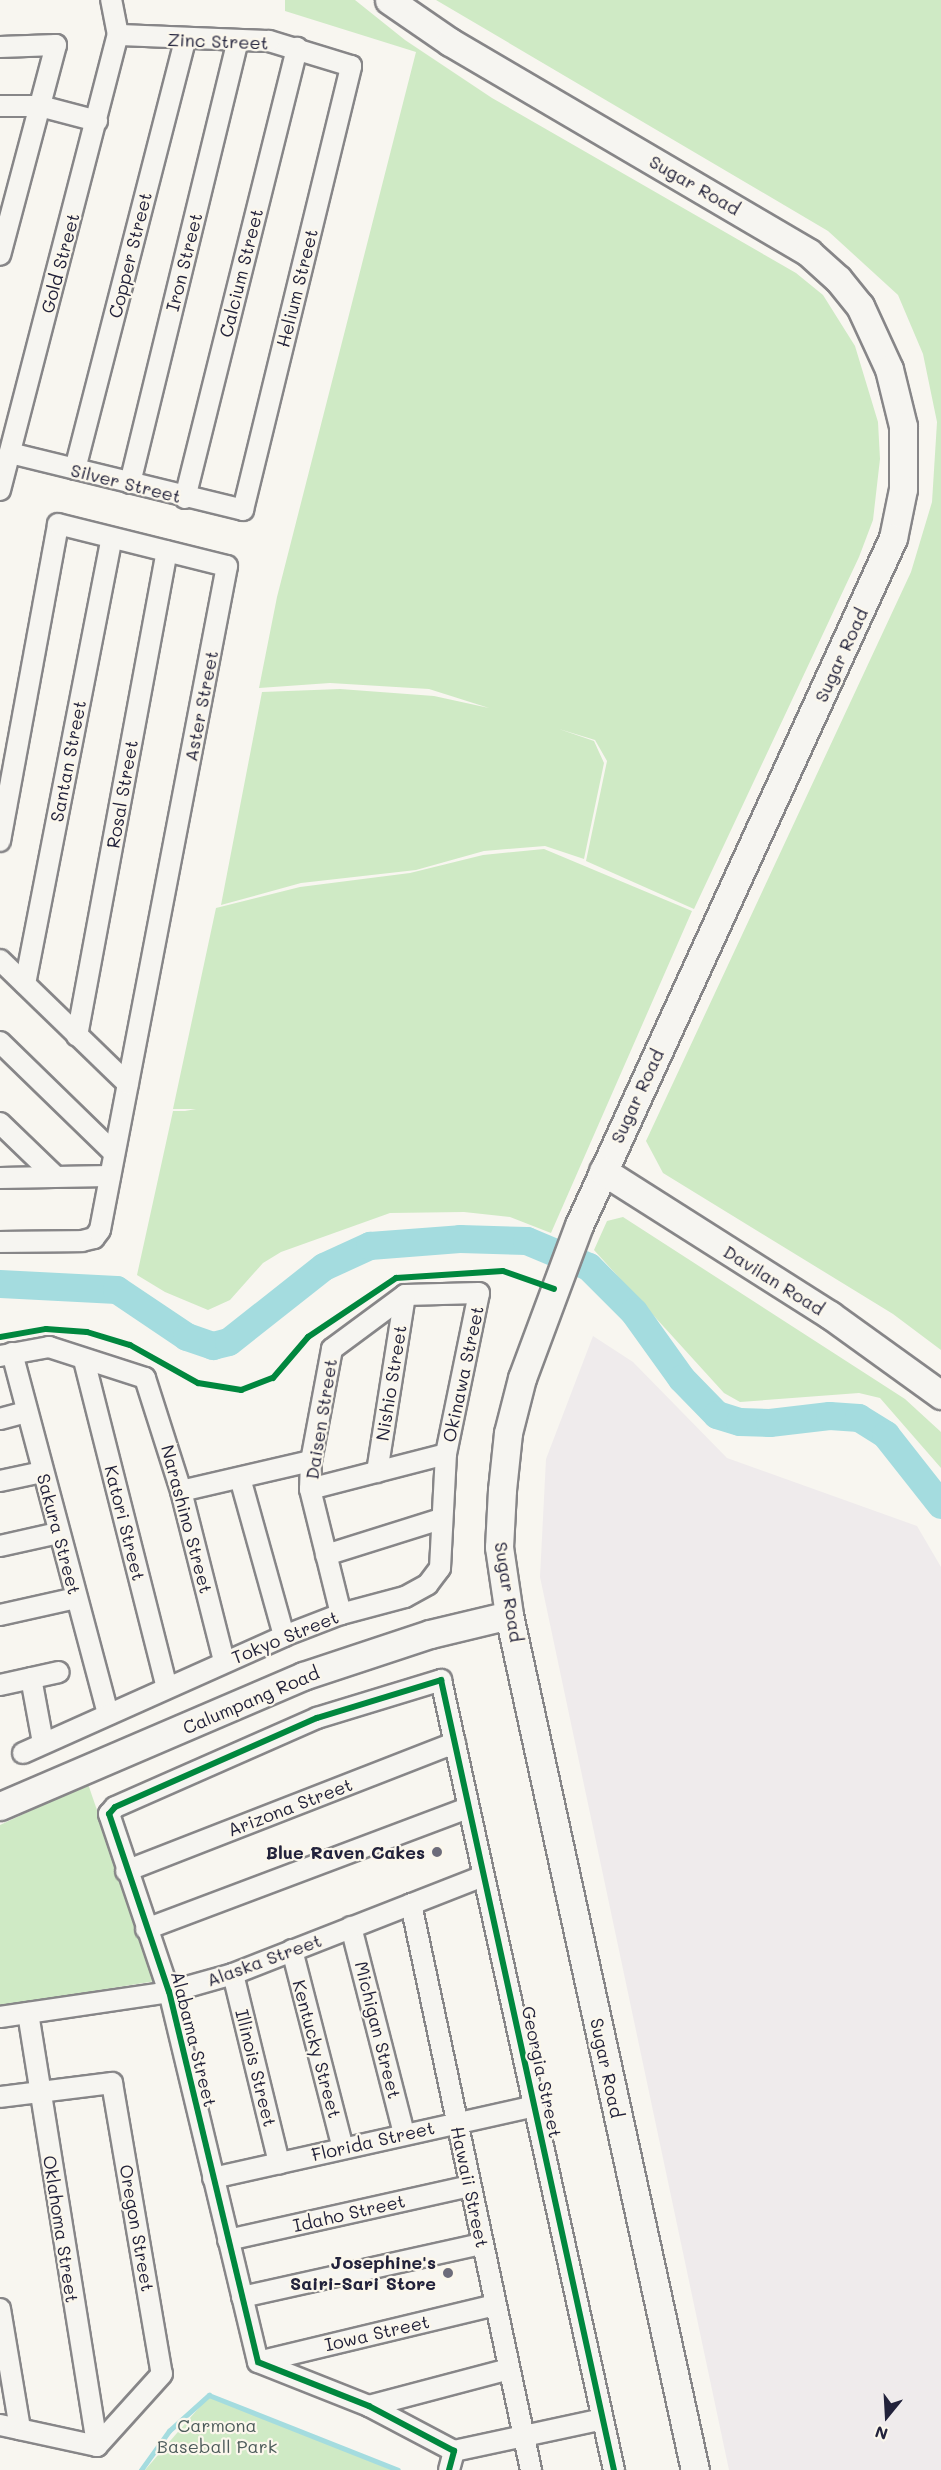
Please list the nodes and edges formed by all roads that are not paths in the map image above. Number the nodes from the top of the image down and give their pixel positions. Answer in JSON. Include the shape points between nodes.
{"nodes":[{"id":1,"x":111,"y":0,"type":"edge"},
{"id":2,"x":389,"y":0,"type":"edge"},
{"id":3,"x":118,"y":35,"type":"junction"},
{"id":4,"x":185,"y":40,"type":"junction"},
{"id":5,"x":238,"y":40,"type":"junction"},
{"id":6,"x":0,"y":47,"type":"edge"},
{"id":7,"x":297,"y":48,"type":"junction"},
{"id":8,"x":351,"y":66,"type":"joint"},
{"id":9,"x":0,"y":106,"type":"edge"},
{"id":10,"x":39,"y":106,"type":"junction"},
{"id":11,"x":97,"y":121,"type":"junction"},
{"id":12,"x":0,"y":255,"type":"edge"},
{"id":13,"x":10,"y":453,"type":"junction"},
{"id":14,"x":75,"y":469,"type":"junction"},
{"id":15,"x":130,"y":483,"type":"junction"},
{"id":16,"x":0,"y":490,"type":"edge"},
{"id":17,"x":185,"y":498,"type":"junction"},
{"id":18,"x":243,"y":510,"type":"joint"},
{"id":19,"x":112,"y":538,"type":"junction"},
{"id":20,"x":167,"y":551,"type":"junction"},
{"id":21,"x":0,"y":841,"type":"edge"},
{"id":22,"x":0,"y":960,"type":"edge"},
{"id":23,"x":25,"y":984,"type":"junction"},
{"id":24,"x":77,"y":1036,"type":"junction"},
{"id":25,"x":0,"y":1042,"type":"edge"},
{"id":26,"x":128,"y":1084,"type":"junction"},
{"id":27,"x":0,"y":1123,"type":"edge"},
{"id":28,"x":114,"y":1153,"type":"junction"},
{"id":29,"x":603,"y":1171,"type":"junction"},
{"id":30,"x":55,"y":1176,"type":"junction"},
{"id":31,"x":110,"y":1176,"type":"junction"},
{"id":32,"x":0,"y":1178,"type":"edge"},
{"id":33,"x":0,"y":1242,"type":"edge"},
{"id":34,"x":405,"y":1295,"type":"junction"},
{"id":35,"x":6,"y":1354,"type":"edge"},
{"id":36,"x":84,"y":1360,"type":"junction"},
{"id":37,"x":941,"y":1395,"type":"edge"},
{"id":38,"x":27,"y":1412,"type":"junction"},
{"id":39,"x":0,"y":1419,"type":"edge"},
{"id":40,"x":446,"y":1454,"type":"junction"},
{"id":41,"x":311,"y":1461,"type":"junction"},
{"id":42,"x":42,"y":1472,"type":"junction"},
{"id":43,"x":377,"y":1472,"type":"junction"},
{"id":44,"x":240,"y":1478,"type":"junction"},
{"id":45,"x":0,"y":1481,"type":"edge"},
{"id":46,"x":310,"y":1489,"type":"junction"},
{"id":47,"x":181,"y":1491,"type":"junction"},
{"id":48,"x":441,"y":1519,"type":"junction"},
{"id":49,"x":58,"y":1533,"type":"junction"},
{"id":50,"x":0,"y":1546,"type":"edge"},
{"id":51,"x":326,"y":1555,"type":"junction"},
{"id":52,"x":76,"y":1598,"type":"junction"},
{"id":53,"x":341,"y":1614,"type":"junction"},
{"id":54,"x":0,"y":1615,"type":"edge"},
{"id":55,"x":509,"y":1615,"type":"junction"},
{"id":56,"x":284,"y":1636,"type":"junction"},
{"id":57,"x":224,"y":1661,"type":"junction"},
{"id":58,"x":59,"y":1672,"type":"dead end"},
{"id":59,"x":31,"y":1678,"type":"junction"},
{"id":60,"x":441,"y":1680,"type":"joint"},
{"id":61,"x":0,"y":1685,"type":"edge"},
{"id":62,"x":167,"y":1687,"type":"junction"},
{"id":63,"x":108,"y":1713,"type":"junction"},
{"id":64,"x":43,"y":1743,"type":"junction"},
{"id":65,"x":455,"y":1743,"type":"junction"},
{"id":66,"x":23,"y":1753,"type":"dead end"},
{"id":67,"x":0,"y":1806,"type":"edge"},
{"id":68,"x":468,"y":1808,"type":"junction"},
{"id":69,"x":126,"y":1871,"type":"junction"},
{"id":70,"x":483,"y":1876,"type":"junction"},
{"id":71,"x":411,"y":1904,"type":"junction"},
{"id":72,"x":351,"y":1927,"type":"junction"},
{"id":73,"x":146,"y":1929,"type":"junction"},
{"id":74,"x":292,"y":1950,"type":"junction"},
{"id":75,"x":233,"y":1974,"type":"junction"},
{"id":76,"x":169,"y":1992,"type":"junction"},
{"id":77,"x":28,"y":2013,"type":"junction"},
{"id":78,"x":0,"y":2017,"type":"edge"},
{"id":79,"x":39,"y":2092,"type":"junction"},
{"id":80,"x":0,"y":2097,"type":"edge"},
{"id":81,"x":534,"y":2106,"type":"junction"},
{"id":82,"x":456,"y":2122,"type":"junction"},
{"id":83,"x":404,"y":2134,"type":"junction"},
{"id":84,"x":343,"y":2148,"type":"junction"},
{"id":85,"x":279,"y":2163,"type":"junction"},
{"id":86,"x":213,"y":2178,"type":"junction"},
{"id":87,"x":470,"y":2186,"type":"junction"},
{"id":88,"x":228,"y":2240,"type":"junction"},
{"id":89,"x":482,"y":2244,"type":"junction"},
{"id":90,"x":242,"y":2297,"type":"junction"},
{"id":91,"x":495,"y":2305,"type":"junction"},
{"id":92,"x":0,"y":2309,"type":"edge"},
{"id":93,"x":258,"y":2362,"type":"junction"},
{"id":94,"x":509,"y":2369,"type":"junction"},
{"id":95,"x":369,"y":2406,"type":"junction"},
{"id":96,"x":603,"y":2419,"type":"junction"},
{"id":97,"x":0,"y":2425,"type":"edge"},
{"id":98,"x":20,"y":2429,"type":"junction"},
{"id":99,"x":523,"y":2436,"type":"junction"},
{"id":100,"x":97,"y":2446,"type":"junction"},
{"id":101,"x":454,"y":2451,"type":"junction"},
{"id":102,"x":449,"y":2470,"type":"edge"},
{"id":103,"x":531,"y":2470,"type":"edge"},
{"id":104,"x":614,"y":2470,"type":"edge"},
{"id":105,"x":695,"y":2470,"type":"edge"}],
"edges":[{"from":1,"to":3,"type":"street"},
{"from":2,"to":29,"type":"main road","name":"Sugar Road","via":[[450,42],[809,253],[860,306],[889,369],[903,426],[903,489],[883,565]]},
{"from":3,"to":4,"type":"street","name":"Zinc Street"},
{"from":3,"to":11,"type":"street","name":"Gold Street"},
{"from":4,"to":5,"type":"street","name":"Zinc Street"},
{"from":4,"to":14,"type":"street","name":"Copper Street"},
{"from":5,"to":7,"type":"street","name":"Zinc Street","via":[[269,40]]},
{"from":5,"to":15,"type":"street","name":"Iron Street"},
{"from":6,"to":10,"type":"street","via":[[56,45]]},
{"from":7,"to":8,"type":"street","name":"Zinc Street"},
{"from":7,"to":17,"type":"street","name":"Calcium Street"},
{"from":8,"to":18,"type":"street","name":"Helium Street"},
{"from":9,"to":10,"type":"street"},
{"from":10,"to":11,"type":"street"},
{"from":10,"to":12,"type":"street"},
{"from":11,"to":13,"type":"street","name":"Gold Street"},
{"from":13,"to":14,"type":"street","name":"Silver Street"},
{"from":13,"to":16,"type":"street","name":"Gold Street"},
{"from":14,"to":15,"type":"street","name":"Silver Street"},
{"from":15,"to":17,"type":"street","name":"Silver Street"},
{"from":17,"to":18,"type":"street","name":"Silver Street"},
{"from":19,"to":20,"type":"street","name":"Aster Street"},
{"from":19,"to":21,"type":"street","name":"Aster Street","via":[[58,524]]},
{"from":19,"to":23,"type":"street","name":"Santan Street"},
{"from":20,"to":24,"type":"street","name":"Rosal Street"},
{"from":20,"to":26,"type":"street","name":"Aster Street","via":[[227,566]]},
{"from":22,"to":23,"type":"street"},
{"from":23,"to":24,"type":"street"},
{"from":24,"to":26,"type":"street"},
{"from":25,"to":28,"type":"street"},
{"from":26,"to":28,"type":"street","name":"Aster Street"},
{"from":27,"to":30,"type":"street"},
{"from":28,"to":31,"type":"street","name":"Aster Street"},
{"from":29,"to":37,"type":"main road","name":"Davilan Road","via":[[830,1315]]},
{"from":29,"to":55,"type":"main road","name":"Sugar Road","via":[[556,1281],[522,1378],[508,1433],[499,1546]]},
{"from":30,"to":31,"type":"street"},
{"from":30,"to":32,"type":"street"},
{"from":31,"to":33,"type":"street","name":"Aster Street","via":[[100,1230],[94,1238]]},
{"from":34,"to":40,"type":"street","name":"Okinawa Street","via":[[479,1293]]},
{"from":34,"to":41,"type":"street","name":"Daisen Street","via":[[332,1349]]},
{"from":34,"to":43,"type":"street","name":"Nishio Street"},
{"from":35,"to":36,"type":"street","via":[[49,1347]]},
{"from":35,"to":38,"type":"street","name":"Sakura Street"},
{"from":36,"to":47,"type":"street","name":"Narashino Street","via":[[145,1378]]},
{"from":36,"to":62,"type":"street","name":"Katori Street"},
{"from":38,"to":39,"type":"street"},
{"from":38,"to":42,"type":"street","name":"Sakura Street"},
{"from":40,"to":43,"type":"street"},
{"from":40,"to":48,"type":"street","name":"Tokyo Street"},
{"from":41,"to":44,"type":"street"},
{"from":41,"to":46,"type":"street","name":"Daisen Street"},
{"from":42,"to":45,"type":"street"},
{"from":42,"to":49,"type":"street","name":"Sakura Street"},
{"from":43,"to":46,"type":"street"},
{"from":44,"to":47,"type":"street"},
{"from":44,"to":56,"type":"street"},
{"from":46,"to":51,"type":"street","name":"Daisen Street"},
{"from":47,"to":57,"type":"street","name":"Narashino Street"},
{"from":48,"to":51,"type":"street"},
{"from":48,"to":53,"type":"street","name":"Tokyo Street","via":[[440,1568],[428,1584],[405,1597]]},
{"from":49,"to":50,"type":"street"},
{"from":49,"to":52,"type":"street","name":"Sakura Street"},
{"from":51,"to":53,"type":"street","name":"Daisen Street"},
{"from":52,"to":54,"type":"street"},
{"from":52,"to":63,"type":"street","name":"Sakura Street"},
{"from":53,"to":56,"type":"street","name":"Tokyo Street"},
{"from":55,"to":67,"type":"main road","name":"Calumpang Road","via":[[430,1634],[303,1676]]},
{"from":55,"to":105,"type":"main road","name":"Sugar Road"},
{"from":56,"to":57,"type":"street","name":"Tokyo Street"},
{"from":57,"to":62,"type":"street","name":"Tokyo Street"},
{"from":58,"to":59,"type":"street"},
{"from":59,"to":61,"type":"street"},
{"from":59,"to":64,"type":"street"},
{"from":60,"to":65,"type":"street","name":"Georgia Street"},
{"from":60,"to":69,"type":"street","name":"Alabama Street","via":[[318,1718],[115,1807],[109,1814],[110,1822]]},
{"from":62,"to":63,"type":"street","name":"Tokyo Street"},
{"from":63,"to":64,"type":"street","name":"Tokyo Street"},
{"from":64,"to":66,"type":"street","name":"Tokyo Street"},
{"from":65,"to":68,"type":"street","name":"Georgia Street"},
{"from":65,"to":69,"type":"street","name":"Arizona Street"},
{"from":68,"to":70,"type":"street","name":"Georgia Street"},
{"from":68,"to":73,"type":"street"},
{"from":69,"to":73,"type":"street","name":"Alabama Street"},
{"from":70,"to":71,"type":"street","name":"Alaska Street"},
{"from":70,"to":81,"type":"street","name":"Georgia Street"},
{"from":71,"to":72,"type":"street","name":"Alaska Street"},
{"from":71,"to":82,"type":"street","name":"Hawaii Street"},
{"from":72,"to":74,"type":"street","name":"Alaska Street"},
{"from":72,"to":83,"type":"street","name":"Michigan Street"},
{"from":73,"to":76,"type":"street","name":"Alabama Street"},
{"from":74,"to":75,"type":"street","name":"Alaska Street"},
{"from":74,"to":84,"type":"street","name":"Kentucky Street"},
{"from":75,"to":76,"type":"street","name":"Alaska Street"},
{"from":75,"to":85,"type":"street","name":"Illinois Street"},
{"from":76,"to":77,"type":"street","name":"Alaska Street"},
{"from":76,"to":86,"type":"street","name":"Alabama Street"},
{"from":77,"to":78,"type":"street","name":"Alaska Street"},
{"from":77,"to":79,"type":"street","name":"Oklahoma Street"},
{"from":79,"to":80,"type":"street"},
{"from":79,"to":100,"type":"street","name":"Oklahoma Street"},
{"from":79,"to":100,"type":"street","name":"Oregon Street","via":[[112,2083],[162,2374]]},
{"from":81,"to":82,"type":"street","name":"Florida Street"},
{"from":81,"to":96,"type":"street","name":"Georgia Street"},
{"from":82,"to":83,"type":"street","name":"Florida Street"},
{"from":82,"to":87,"type":"street","name":"Hawaii Street"},
{"from":83,"to":84,"type":"street","name":"Florida Street"},
{"from":84,"to":85,"type":"street","name":"Florida Street"},
{"from":85,"to":86,"type":"street","name":"Florida Street"},
{"from":86,"to":88,"type":"street","name":"Alabama Street"},
{"from":87,"to":88,"type":"street","name":"Idaho Street"},
{"from":87,"to":89,"type":"street","name":"Hawaii Street"},
{"from":88,"to":90,"type":"street","name":"Alabama Street"},
{"from":89,"to":90,"type":"street"},
{"from":89,"to":91,"type":"street","name":"Hawaii Street"},
{"from":90,"to":93,"type":"street","name":"Alabama Street"},
{"from":91,"to":93,"type":"street","name":"Iowa Street"},
{"from":91,"to":94,"type":"street","name":"Hawaii Street"},
{"from":92,"to":98,"type":"street"},
{"from":93,"to":95,"type":"street"},
{"from":94,"to":95,"type":"street"},
{"from":94,"to":99,"type":"street","name":"Hawaii Street"},
{"from":95,"to":101,"type":"street"},
{"from":96,"to":99,"type":"street"},
{"from":96,"to":104,"type":"street","name":"Georgia Street"},
{"from":97,"to":98,"type":"street"},
{"from":98,"to":100,"type":"street"},
{"from":99,"to":101,"type":"street"},
{"from":99,"to":103,"type":"street","name":"Hawaii Street"},
{"from":101,"to":102,"type":"street"}]}
